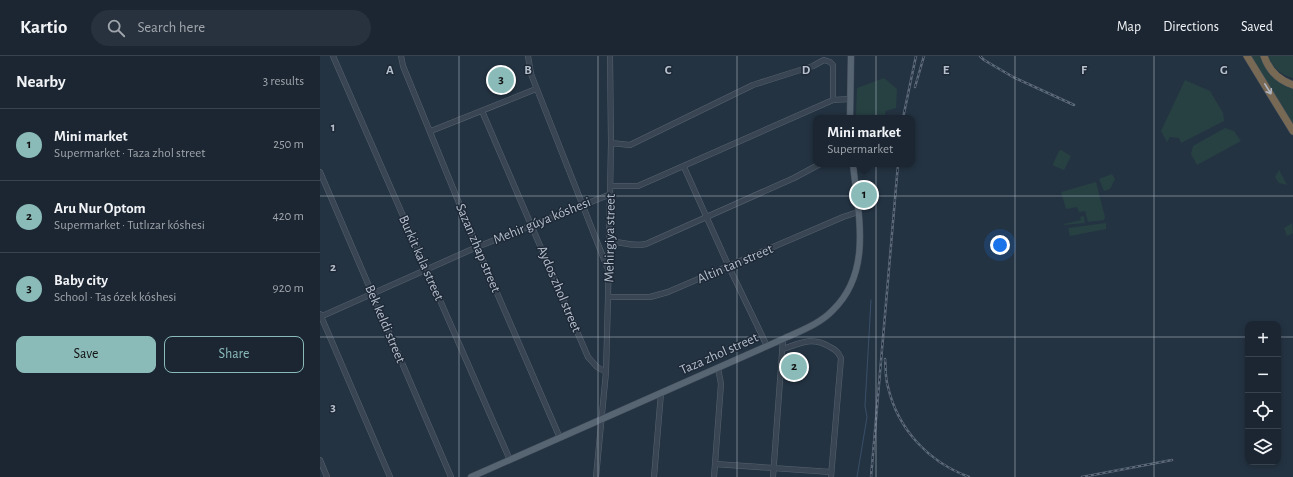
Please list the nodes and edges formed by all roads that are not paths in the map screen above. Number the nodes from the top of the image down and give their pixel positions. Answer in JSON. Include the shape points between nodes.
{"nodes":[{"id":1,"x":333,"y":56,"type":"edge"},
{"id":2,"x":402,"y":56,"type":"edge"},
{"id":3,"x":528,"y":56,"type":"edge"},
{"id":4,"x":610,"y":56,"type":"edge"},
{"id":5,"x":851,"y":56,"type":"edge"},
{"id":6,"x":1247,"y":56,"type":"edge"},
{"id":7,"x":1264,"y":56,"type":"edge"},
{"id":8,"x":1293,"y":85,"type":"edge"},
{"id":9,"x":536,"y":89,"type":"junction"},
{"id":10,"x":833,"y":100,"type":"junction"},
{"id":11,"x":849,"y":100,"type":"junction"},
{"id":12,"x":482,"y":111,"type":"junction"},
{"id":13,"x":850,"y":115,"type":"edge"},
{"id":14,"x":431,"y":131,"type":"junction"},
{"id":15,"x":1293,"y":131,"type":"edge"},
{"id":16,"x":611,"y":143,"type":"junction"},
{"id":17,"x":684,"y":167,"type":"junction"},
{"id":18,"x":814,"y":167,"type":"edge"},
{"id":19,"x":853,"y":167,"type":"edge"},
{"id":20,"x":320,"y":172,"type":"edge"},
{"id":21,"x":611,"y":186,"type":"junction"},
{"id":22,"x":611,"y":194,"type":"junction"},
{"id":23,"x":582,"y":204,"type":"junction"},
{"id":24,"x":858,"y":212,"type":"junction"},
{"id":25,"x":706,"y":217,"type":"junction"},
{"id":26,"x":531,"y":224,"type":"junction"},
{"id":27,"x":609,"y":241,"type":"junction"},
{"id":28,"x":477,"y":247,"type":"junction"},
{"id":29,"x":729,"y":267,"type":"junction"},
{"id":30,"x":609,"y":269,"type":"junction"},
{"id":31,"x":426,"y":270,"type":"junction"},
{"id":32,"x":372,"y":294,"type":"junction"},
{"id":33,"x":608,"y":297,"type":"junction"},
{"id":34,"x":320,"y":316,"type":"edge"},
{"id":35,"x":783,"y":339,"type":"junction"},
{"id":36,"x":767,"y":346,"type":"junction"},
{"id":37,"x":783,"y":350,"type":"junction"},
{"id":38,"x":718,"y":368,"type":"junction"},
{"id":39,"x":606,"y":372,"type":"junction"},
{"id":40,"x":661,"y":393,"type":"junction"},
{"id":41,"x":601,"y":419,"type":"junction"},
{"id":42,"x":560,"y":438,"type":"junction"},
{"id":43,"x":320,"y":460,"type":"edge"},
{"id":44,"x":510,"y":460,"type":"junction"},
{"id":45,"x":715,"y":464,"type":"junction"},
{"id":46,"x":774,"y":468,"type":"junction"},
{"id":47,"x":831,"y":475,"type":"edge"},
{"id":48,"x":327,"y":477,"type":"edge"},
{"id":49,"x":390,"y":477,"type":"edge"},
{"id":50,"x":451,"y":477,"type":"edge"},
{"id":51,"x":472,"y":477,"type":"edge"},
{"id":52,"x":596,"y":477,"type":"edge"},
{"id":53,"x":654,"y":477,"type":"edge"},
{"id":54,"x":714,"y":477,"type":"edge"},
{"id":55,"x":773,"y":477,"type":"edge"}],
"edges":[{"from":1,"to":31,"type":"street","name":"Burkit kala street"},
{"from":2,"to":14,"type":"street","name":"Sazan zhap street","via":[[403,66]]},
{"from":3,"to":9,"type":"street","via":[[530,74]]},
{"from":4,"to":16,"type":"street","name":"Mehirgiya street"},
{"from":5,"to":11,"type":"main road"},
{"from":6,"to":15,"type":"highway","one_way":true},
{"from":7,"to":8,"type":"highway","via":[[1268,67],[1276,76]]},
{"from":9,"to":12,"type":"street"},
{"from":9,"to":23,"type":"street"},
{"from":10,"to":11,"type":"street"},
{"from":10,"to":16,"type":"street","via":[[833,65],[824,60],[813,66],[753,85],[630,144]]},
{"from":10,"to":17,"type":"street"},
{"from":11,"to":13,"type":"main road"},
{"from":12,"to":14,"type":"street"},
{"from":12,"to":26,"type":"street","name":"Aydos zhol street"},
{"from":14,"to":28,"type":"street","name":"Sazan zhap street"},
{"from":16,"to":21,"type":"street","name":"Mehirgiya street"},
{"from":17,"to":21,"type":"street","via":[[638,186]]},
{"from":17,"to":25,"type":"street"},
{"from":18,"to":25,"type":"street"},
{"from":19,"to":24,"type":"main road","name":"Taza zhol street"},
{"from":20,"to":32,"type":"street","name":"Bek keldi street"},
{"from":21,"to":22,"type":"street","name":"Mehirgiya street"},
{"from":22,"to":23,"type":"street","name":"Mehir gúyа kóshesi"},
{"from":22,"to":27,"type":"street","name":"Mehirgiya street"},
{"from":23,"to":26,"type":"street","name":"Mehir gúyа kóshesi"},
{"from":23,"to":30,"type":"street"},
{"from":24,"to":29,"type":"street","name":"Altin tan street"},
{"from":24,"to":35,"type":"main road","name":"Taza zhol street","via":[[859,260],[855,277],[846,296],[833,311],[814,324]]},
{"from":25,"to":27,"type":"street","via":[[646,244],[635,246]]},
{"from":25,"to":29,"type":"street"},
{"from":26,"to":28,"type":"street","name":"Mehir gúyа kóshesi"},
{"from":26,"to":39,"type":"street","name":"Aydos zhol street","via":[[588,357]]},
{"from":27,"to":30,"type":"street","name":"Mehirgiya street"},
{"from":28,"to":31,"type":"street","name":"Mehir gúyа kóshesi"},
{"from":28,"to":42,"type":"street","name":"Sazan zhap street"},
{"from":29,"to":33,"type":"street","name":"Altin tan street","via":[[650,297]]},
{"from":29,"to":36,"type":"street"},
{"from":30,"to":33,"type":"street","name":"Mehirgiya street"},
{"from":31,"to":32,"type":"street","name":"Mehir gúyа kóshesi"},
{"from":31,"to":44,"type":"street","name":"Burkit kala street"},
{"from":32,"to":34,"type":"street","name":"Mehir gúyа kóshesi"},
{"from":32,"to":50,"type":"street","name":"Bek keldi street"},
{"from":33,"to":39,"type":"street","name":"Mehirgiya street"},
{"from":34,"to":49,"type":"street"},
{"from":35,"to":36,"type":"main road","name":"Taza zhol street"},
{"from":35,"to":37,"type":"street"},
{"from":36,"to":38,"type":"main road","name":"Taza zhol street"},
{"from":37,"to":46,"type":"street"},
{"from":37,"to":47,"type":"street","via":[[801,342],[820,341],[838,352],[841,358]]},
{"from":38,"to":40,"type":"main road","name":"Taza zhol street"},
{"from":38,"to":45,"type":"street","via":[[721,384]]},
{"from":39,"to":41,"type":"street","name":"Mehirgiya street"},
{"from":40,"to":41,"type":"main road","name":"Taza zhol street"},
{"from":40,"to":53,"type":"street"},
{"from":41,"to":42,"type":"main road","name":"Taza zhol street"},
{"from":41,"to":52,"type":"street","name":"Mehirgiya street"},
{"from":42,"to":44,"type":"main road","name":"Taza zhol street"},
{"from":43,"to":48,"type":"street"},
{"from":44,"to":51,"type":"main road","name":"Taza zhol street"},
{"from":45,"to":46,"type":"street"},
{"from":45,"to":54,"type":"street"},
{"from":46,"to":47,"type":"street"},
{"from":46,"to":55,"type":"street"}]}
